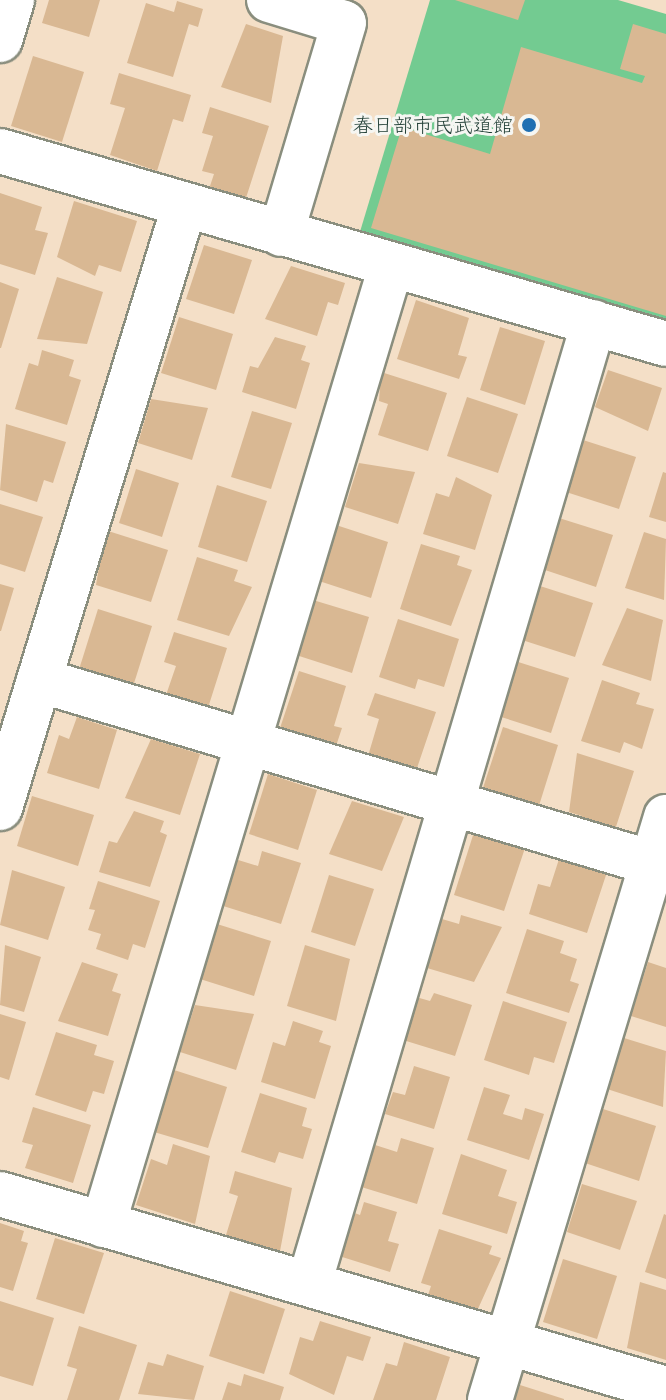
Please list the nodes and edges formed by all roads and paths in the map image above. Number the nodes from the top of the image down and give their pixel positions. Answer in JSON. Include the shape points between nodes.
{"nodes":[{"id":1,"x":12,"y":0,"type":"edge"},
{"id":2,"x":269,"y":0,"type":"edge"},
{"id":3,"x":0,"y":40,"type":"edge"},
{"id":4,"x":0,"y":151,"type":"edge"},
{"id":5,"x":184,"y":207,"type":"junction"},
{"id":6,"x":281,"y":234,"type":"junction"},
{"id":7,"x":391,"y":266,"type":"junction"},
{"id":8,"x":594,"y":322,"type":"junction"},
{"id":9,"x":666,"y":344,"type":"edge"},
{"id":10,"x":39,"y":680,"type":"junction"},
{"id":11,"x":249,"y":741,"type":"junction"},
{"id":12,"x":450,"y":800,"type":"junction"},
{"id":13,"x":0,"y":808,"type":"edge"},
{"id":14,"x":666,"y":817,"type":"edge"},
{"id":15,"x":652,"y":863,"type":"junction"},
{"id":16,"x":0,"y":1194,"type":"edge"},
{"id":17,"x":103,"y":1225,"type":"junction"},
{"id":18,"x":309,"y":1284,"type":"junction"},
{"id":19,"x":507,"y":1343,"type":"junction"},
{"id":20,"x":666,"y":1389,"type":"edge"},
{"id":21,"x":490,"y":1400,"type":"edge"}],
"edges":[{"from":1,"to":3,"type":"street"},
{"from":2,"to":6,"type":"street","via":[[344,23]]},
{"from":4,"to":5,"type":"street"},
{"from":5,"to":6,"type":"street"},
{"from":5,"to":10,"type":"street"},
{"from":6,"to":7,"type":"street"},
{"from":7,"to":8,"type":"street"},
{"from":7,"to":11,"type":"street"},
{"from":8,"to":9,"type":"street"},
{"from":8,"to":12,"type":"street"},
{"from":10,"to":11,"type":"street"},
{"from":10,"to":13,"type":"street"},
{"from":11,"to":12,"type":"street"},
{"from":11,"to":17,"type":"street"},
{"from":12,"to":15,"type":"street"},
{"from":12,"to":18,"type":"street"},
{"from":14,"to":15,"type":"street"},
{"from":15,"to":19,"type":"street"},
{"from":16,"to":17,"type":"street"},
{"from":17,"to":18,"type":"street"},
{"from":18,"to":19,"type":"street"},
{"from":19,"to":20,"type":"street"},
{"from":19,"to":21,"type":"street"}]}
